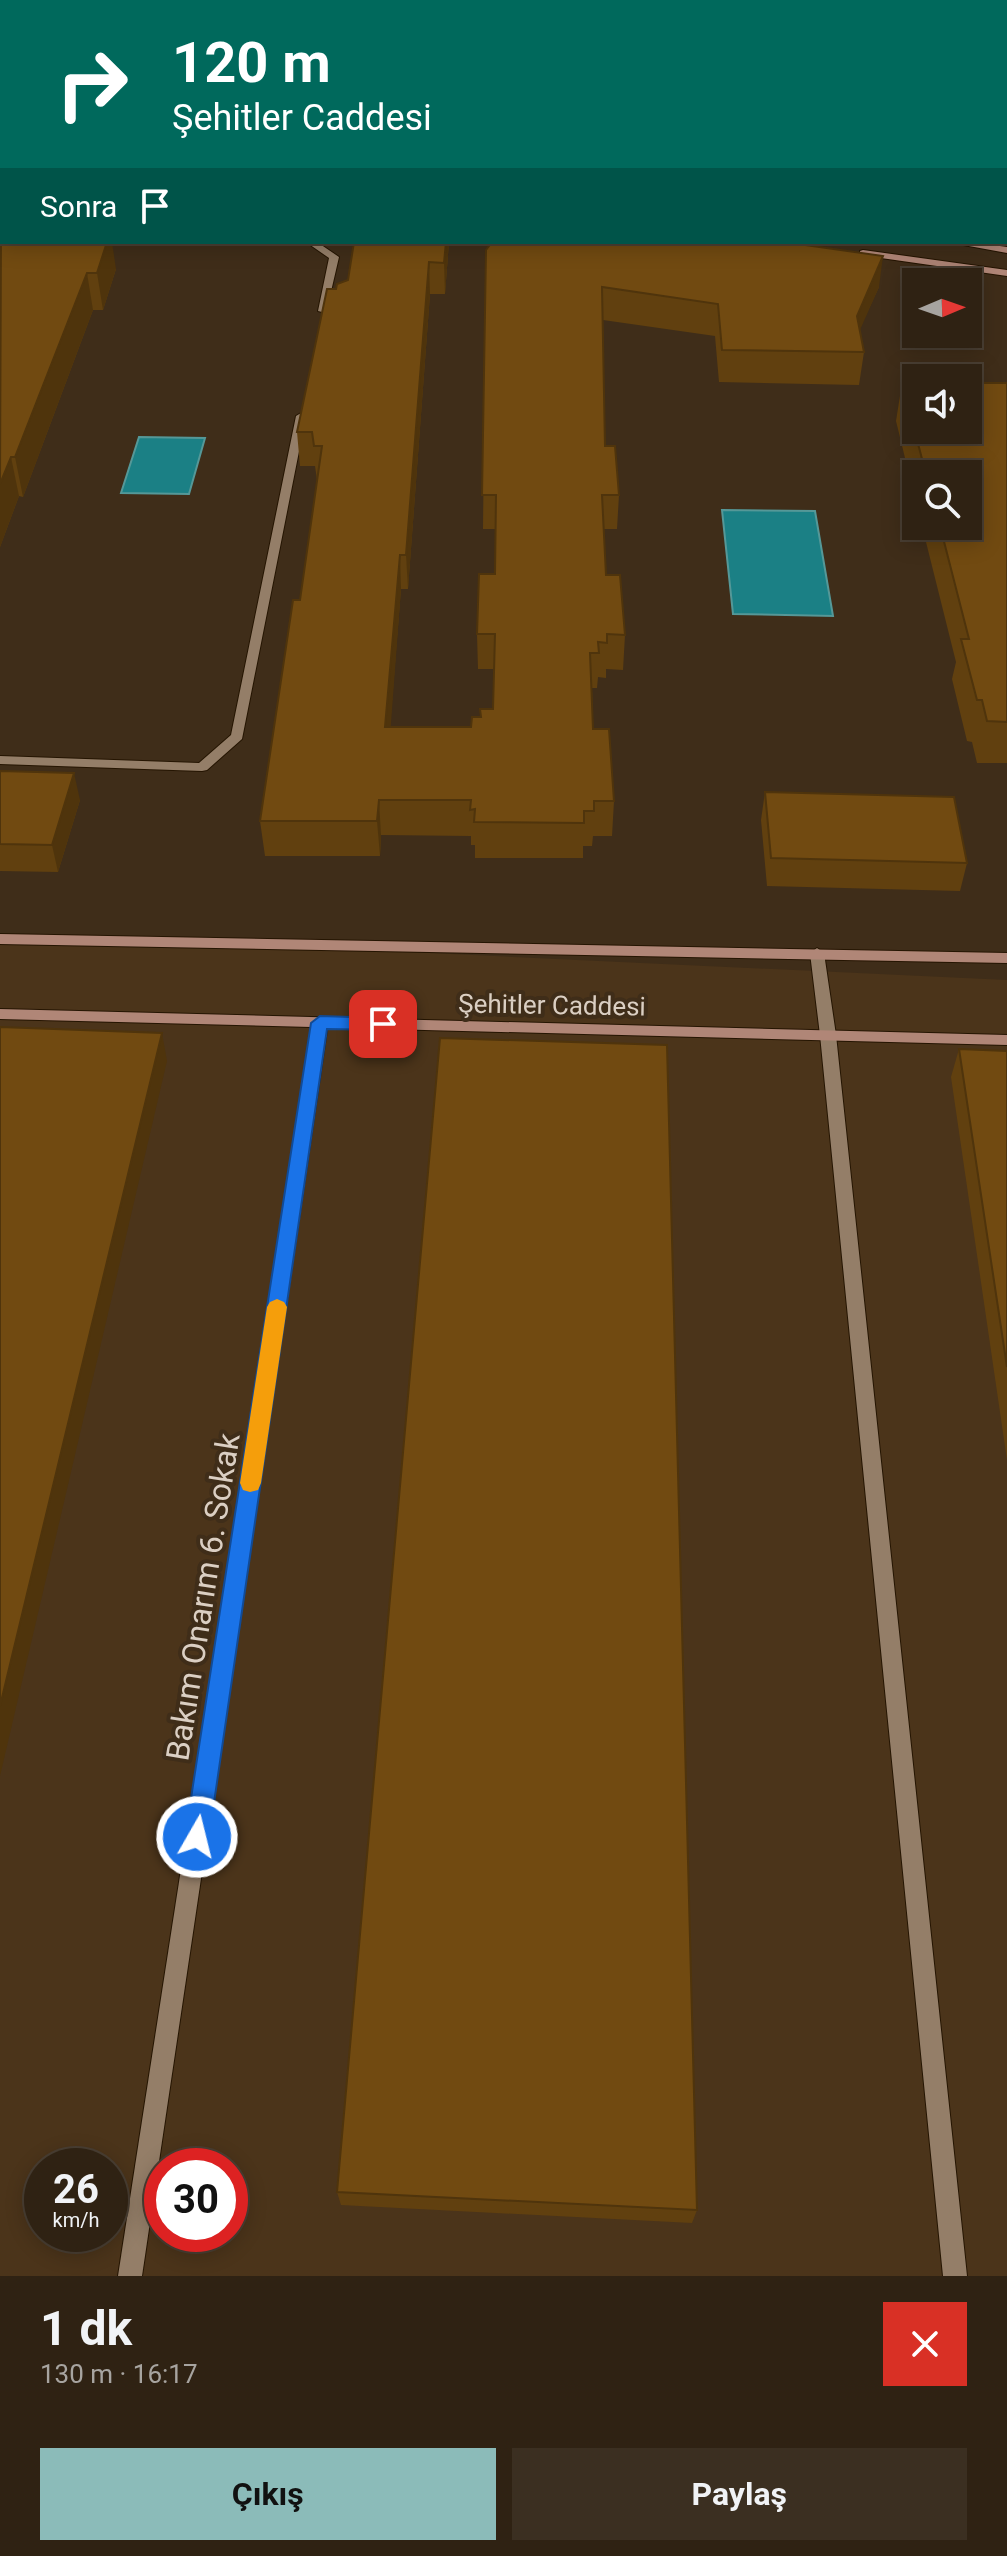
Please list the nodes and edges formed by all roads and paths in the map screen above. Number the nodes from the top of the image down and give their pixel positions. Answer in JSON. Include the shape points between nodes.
{"nodes":[{"id":1,"x":314,"y":244,"type":"edge"},
{"id":2,"x":966,"y":244,"type":"edge"},
{"id":3,"x":1007,"y":250,"type":"edge"},
{"id":4,"x":857,"y":252,"type":"edge"},
{"id":5,"x":1007,"y":273,"type":"edge"},
{"id":6,"x":321,"y":319,"type":"edge"},
{"id":7,"x":306,"y":396,"type":"edge"},
{"id":8,"x":0,"y":760,"type":"edge"},
{"id":9,"x":0,"y":939,"type":"edge"},
{"id":10,"x":817,"y":953,"type":"junction"},
{"id":11,"x":1007,"y":958,"type":"edge"},
{"id":12,"x":0,"y":1014,"type":"edge"},
{"id":13,"x":320,"y":1023,"type":"junction"},
{"id":14,"x":828,"y":1035,"type":"junction"},
{"id":15,"x":1007,"y":1040,"type":"edge"},
{"id":16,"x":130,"y":2276,"type":"edge"},
{"id":17,"x":955,"y":2276,"type":"edge"}],
"edges":[{"from":1,"to":6,"type":"street","via":[[334,257]]},
{"from":2,"to":3,"type":"street"},
{"from":4,"to":5,"type":"street"},
{"from":7,"to":8,"type":"street","via":[[237,736],[202,767]]},
{"from":9,"to":10,"type":"street"},
{"from":10,"to":11,"type":"street"},
{"from":10,"to":14,"type":"street"},
{"from":12,"to":13,"type":"street","name":"Şehitler Caddesi"},
{"from":13,"to":14,"type":"street","name":"Şehitler Caddesi"},
{"from":13,"to":16,"type":"street","name":"Bakım Onarım 6. Sokak"},
{"from":14,"to":15,"type":"street","name":"Şehitler Caddesi"},
{"from":14,"to":17,"type":"street"}]}
